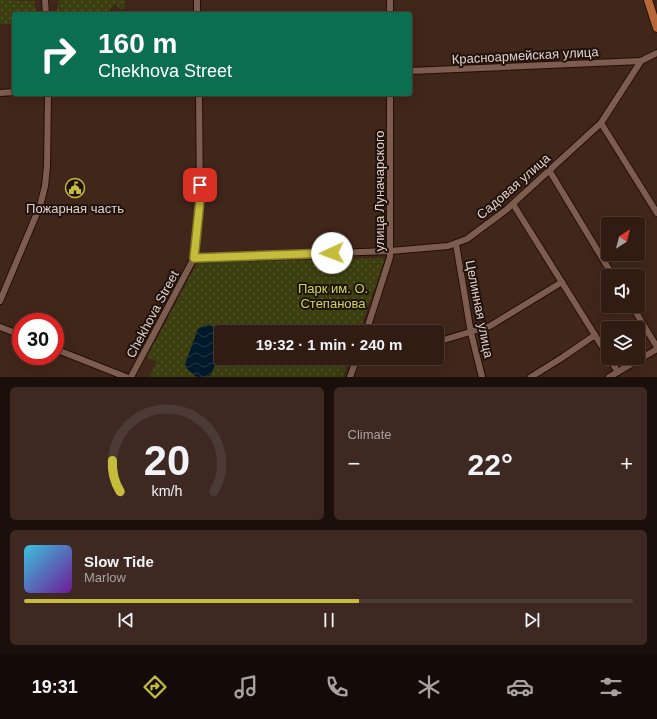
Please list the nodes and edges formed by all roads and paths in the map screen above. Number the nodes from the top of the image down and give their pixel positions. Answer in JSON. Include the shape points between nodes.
{"nodes":[{"id":1,"x":197,"y":0,"type":"edge"},
{"id":2,"x":390,"y":0,"type":"edge"},
{"id":3,"x":648,"y":0,"type":"edge"},
{"id":4,"x":46,"y":1,"type":"edge"},
{"id":5,"x":46,"y":12,"type":"edge"},
{"id":6,"x":197,"y":12,"type":"edge"},
{"id":7,"x":390,"y":12,"type":"edge"},
{"id":8,"x":657,"y":28,"type":"edge"},
{"id":9,"x":657,"y":53,"type":"edge"},
{"id":10,"x":641,"y":61,"type":"junction"},
{"id":11,"x":412,"y":71,"type":"edge"},
{"id":12,"x":12,"y":92,"type":"edge"},
{"id":13,"x":0,"y":94,"type":"edge"},
{"id":14,"x":48,"y":96,"type":"edge"},
{"id":15,"x":199,"y":96,"type":"edge"},
{"id":16,"x":390,"y":96,"type":"edge"},
{"id":17,"x":601,"y":123,"type":"junction"},
{"id":18,"x":548,"y":170,"type":"junction"},
{"id":19,"x":513,"y":204,"type":"junction"},
{"id":20,"x":657,"y":213,"type":"edge"},
{"id":21,"x":456,"y":244,"type":"junction"},
{"id":22,"x":390,"y":251,"type":"junction"},
{"id":23,"x":194,"y":258,"type":"junction"},
{"id":24,"x":609,"y":269,"type":"edge"},
{"id":25,"x":562,"y":282,"type":"junction"},
{"id":26,"x":0,"y":301,"type":"edge"},
{"id":27,"x":636,"y":313,"type":"edge"},
{"id":28,"x":368,"y":325,"type":"edge"},
{"id":29,"x":0,"y":327,"type":"edge"},
{"id":30,"x":12,"y":332,"type":"edge"},
{"id":31,"x":471,"y":333,"type":"junction"},
{"id":32,"x":595,"y":335,"type":"junction"},
{"id":33,"x":444,"y":340,"type":"edge"},
{"id":34,"x":601,"y":344,"type":"edge"},
{"id":35,"x":657,"y":348,"type":"edge"},
{"id":36,"x":64,"y":353,"type":"edge"},
{"id":37,"x":354,"y":365,"type":"edge"},
{"id":38,"x":614,"y":365,"type":"edge"},
{"id":39,"x":618,"y":372,"type":"junction"},
{"id":40,"x":126,"y":377,"type":"edge"},
{"id":41,"x":131,"y":377,"type":"edge"},
{"id":42,"x":350,"y":377,"type":"edge"},
{"id":43,"x":482,"y":377,"type":"edge"},
{"id":44,"x":531,"y":377,"type":"edge"},
{"id":45,"x":609,"y":377,"type":"edge"}],
"edges":[{"from":1,"to":6,"type":"street"},
{"from":2,"to":7,"type":"street"},
{"from":3,"to":8,"type":"main road"},
{"from":4,"to":5,"type":"street"},
{"from":9,"to":10,"type":"street"},
{"from":10,"to":11,"type":"street","name":"Красноармейская улица"},
{"from":10,"to":17,"type":"street","name":"Садовая улица"},
{"from":12,"to":13,"type":"street"},
{"from":14,"to":26,"type":"street","via":[[45,186],[40,206]]},
{"from":15,"to":23,"type":"street","name":"Chekhova Street","via":[[200,200]]},
{"from":16,"to":22,"type":"street","name":"улица Луначарского"},
{"from":17,"to":18,"type":"street","name":"Садовая улица"},
{"from":17,"to":20,"type":"street"},
{"from":18,"to":19,"type":"street","name":"Садовая улица"},
{"from":18,"to":24,"type":"street"},
{"from":19,"to":21,"type":"street","name":"Садовая улица","via":[[467,239]]},
{"from":19,"to":25,"type":"street"},
{"from":21,"to":22,"type":"street","name":"Садовая улица"},
{"from":21,"to":31,"type":"street","name":"Целинная улица"},
{"from":22,"to":23,"type":"street","name":"Садовая улица"},
{"from":22,"to":28,"type":"street","name":"улица Луначарского"},
{"from":23,"to":41,"type":"street","name":"Chekhova Street"},
{"from":25,"to":31,"type":"street","via":[[490,326]]},
{"from":25,"to":32,"type":"street"},
{"from":27,"to":35,"type":"street"},
{"from":29,"to":30,"type":"street"},
{"from":31,"to":33,"type":"street"},
{"from":31,"to":43,"type":"street","name":"Целинная улица"},
{"from":32,"to":34,"type":"street"},
{"from":32,"to":44,"type":"street"},
{"from":35,"to":39,"type":"street"},
{"from":36,"to":40,"type":"street"},
{"from":37,"to":42,"type":"street"},
{"from":38,"to":39,"type":"street"},
{"from":39,"to":45,"type":"street"}]}
